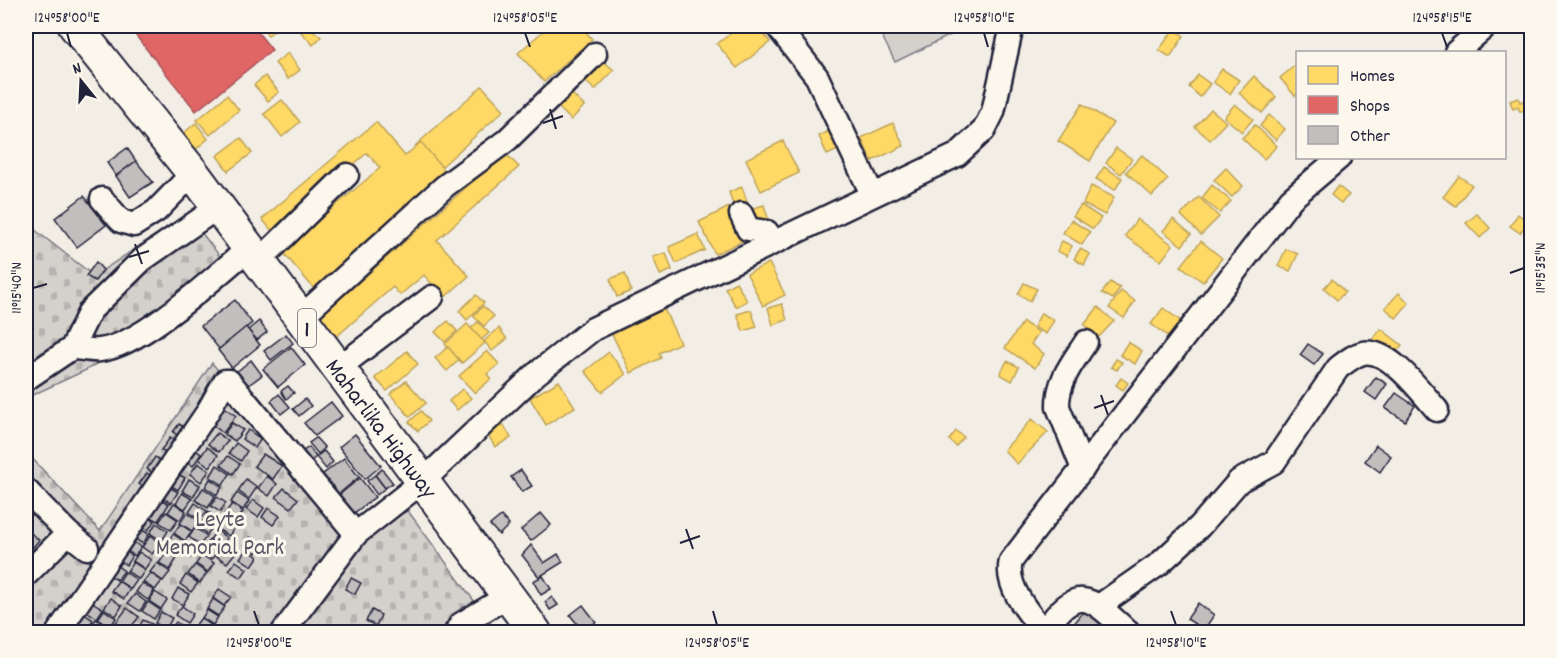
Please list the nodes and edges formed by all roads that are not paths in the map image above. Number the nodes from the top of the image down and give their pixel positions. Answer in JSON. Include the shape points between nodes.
{"nodes":[{"id":1,"x":75,"y":26,"type":"edge"},
{"id":2,"x":777,"y":26,"type":"edge"},
{"id":3,"x":1012,"y":26,"type":"edge"},
{"id":4,"x":1486,"y":26,"type":"edge"},
{"id":5,"x":1457,"y":51,"type":"edge"},
{"id":6,"x":595,"y":54,"type":"dead end"},
{"id":7,"x":1338,"y":159,"type":"edge"},
{"id":8,"x":193,"y":173,"type":"junction"},
{"id":9,"x":347,"y":175,"type":"dead end"},
{"id":10,"x":873,"y":194,"type":"junction"},
{"id":11,"x":102,"y":199,"type":"dead end"},
{"id":12,"x":218,"y":207,"type":"junction"},
{"id":13,"x":741,"y":214,"type":"dead end"},
{"id":14,"x":772,"y":242,"type":"junction"},
{"id":15,"x":253,"y":256,"type":"junction"},
{"id":16,"x":432,"y":297,"type":"dead end"},
{"id":17,"x":300,"y":318,"type":"junction"},
{"id":18,"x":1086,"y":342,"type":"dead end"},
{"id":19,"x":72,"y":348,"type":"junction"},
{"id":20,"x":337,"y":369,"type":"junction"},
{"id":21,"x":26,"y":379,"type":"edge"},
{"id":22,"x":1437,"y":410,"type":"dead end"},
{"id":23,"x":1083,"y":469,"type":"junction"},
{"id":24,"x":423,"y":481,"type":"junction"},
{"id":25,"x":26,"y":490,"type":"edge"},
{"id":26,"x":33,"y":514,"type":"edge"},
{"id":27,"x":68,"y":533,"type":"junction"},
{"id":28,"x":357,"y":534,"type":"junction"},
{"id":29,"x":87,"y":548,"type":"dead end"},
{"id":30,"x":26,"y":575,"type":"edge"},
{"id":31,"x":508,"y":596,"type":"junction"},
{"id":32,"x":1100,"y":606,"type":"junction"},
{"id":33,"x":1044,"y":632,"type":"edge"},
{"id":34,"x":58,"y":633,"type":"edge"},
{"id":35,"x":283,"y":633,"type":"edge"},
{"id":36,"x":456,"y":633,"type":"edge"},
{"id":37,"x":535,"y":633,"type":"edge"},
{"id":38,"x":1128,"y":633,"type":"edge"}],
"edges":[{"from":1,"to":8,"type":"highway","name":"Maharlika Highway","number":"1"},
{"from":2,"to":10,"type":"street","via":[[817,77]]},
{"from":3,"to":10,"type":"street","via":[[993,112],[979,136],[957,155]]},
{"from":4,"to":5,"type":"street"},
{"from":6,"to":17,"type":"street","via":[[507,140],[445,186]]},
{"from":7,"to":23,"type":"street","via":[[1291,199]]},
{"from":8,"to":11,"type":"street","via":[[156,211],[134,225],[121,222]]},
{"from":8,"to":12,"type":"highway","name":"Maharlika Highway","number":"1"},
{"from":9,"to":15,"type":"street"},
{"from":10,"to":14,"type":"street"},
{"from":12,"to":15,"type":"highway","name":"Maharlika Highway","number":"1"},
{"from":12,"to":19,"type":"street","via":[[142,260],[90,311]]},
{"from":13,"to":14,"type":"street","via":[[748,229],[767,232]]},
{"from":14,"to":24,"type":"street","via":[[593,329],[536,374]]},
{"from":15,"to":17,"type":"highway","name":"Maharlika Highway","number":"1"},
{"from":15,"to":19,"type":"street","via":[[132,339],[100,350]]},
{"from":16,"to":20,"type":"street"},
{"from":17,"to":20,"type":"highway","name":"Maharlika Highway","number":"1"},
{"from":18,"to":23,"type":"street","via":[[1065,374],[1057,397]]},
{"from":19,"to":21,"type":"street"},
{"from":20,"to":24,"type":"highway","name":"Maharlika Highway","number":"1"},
{"from":22,"to":32,"type":"street","via":[[1386,358],[1369,352],[1360,354],[1338,368],[1274,462],[1239,481],[1200,526],[1159,564]]},
{"from":23,"to":33,"type":"street","via":[[1010,566],[1024,605]]},
{"from":24,"to":28,"type":"street"},
{"from":24,"to":31,"type":"highway","name":"Maharlika Highway","number":"1"},
{"from":25,"to":26,"type":"street"},
{"from":26,"to":27,"type":"street"},
{"from":27,"to":29,"type":"street"},
{"from":27,"to":30,"type":"street"},
{"from":28,"to":34,"type":"street","via":[[229,381],[225,381]]},
{"from":28,"to":35,"type":"street"},
{"from":31,"to":36,"type":"street","via":[[461,624]]},
{"from":31,"to":37,"type":"highway","name":"Maharlika Highway","number":"1"},
{"from":32,"to":33,"type":"street","via":[[1081,599],[1068,603]]},
{"from":32,"to":38,"type":"street"}]}
